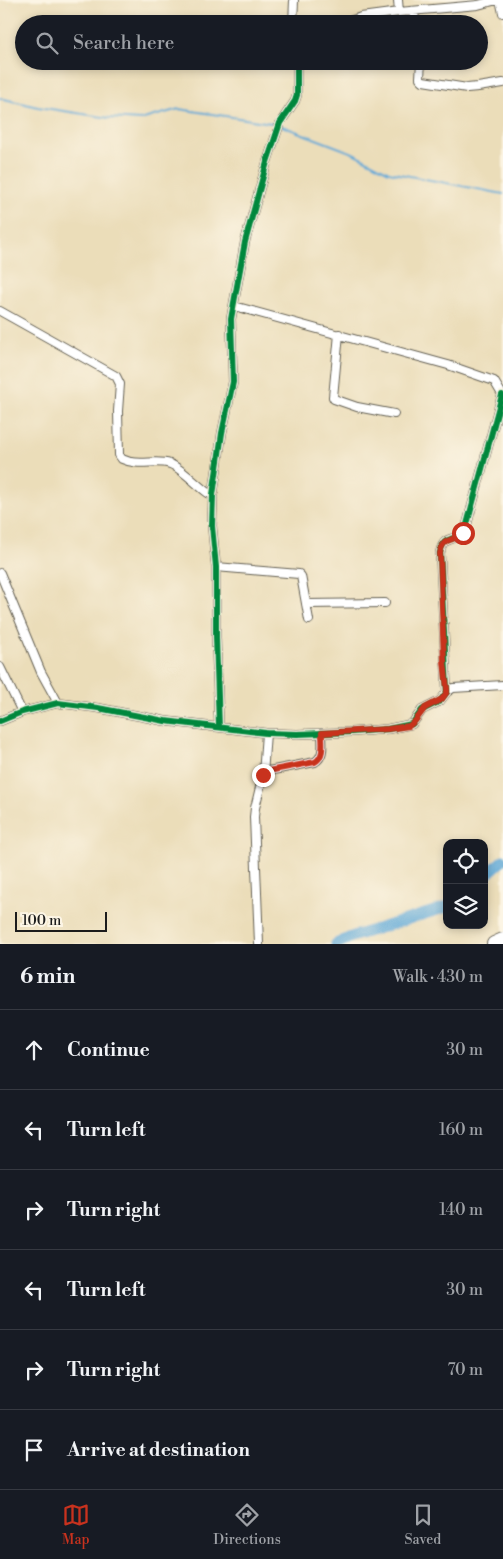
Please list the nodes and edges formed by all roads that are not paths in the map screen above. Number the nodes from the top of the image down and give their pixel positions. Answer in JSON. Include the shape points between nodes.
{"nodes":[{"id":1,"x":294,"y":0,"type":"edge"},
{"id":2,"x":398,"y":0,"type":"edge"},
{"id":3,"x":499,"y":0,"type":"edge"},
{"id":4,"x":412,"y":11,"type":"junction"},
{"id":5,"x":399,"y":12,"type":"junction"},
{"id":6,"x":503,"y":13,"type":"edge"},
{"id":7,"x":293,"y":15,"type":"edge"},
{"id":8,"x":376,"y":15,"type":"edge"},
{"id":9,"x":414,"y":15,"type":"edge"},
{"id":10,"x":297,"y":70,"type":"edge"},
{"id":11,"x":420,"y":70,"type":"edge"},
{"id":12,"x":503,"y":83,"type":"edge"},
{"id":13,"x":234,"y":306,"type":"junction"},
{"id":14,"x":0,"y":311,"type":"edge"},
{"id":15,"x":339,"y":334,"type":"junction"},
{"id":16,"x":502,"y":396,"type":"edge"},
{"id":17,"x":394,"y":414,"type":"dead end"},
{"id":18,"x":213,"y":495,"type":"junction"},
{"id":19,"x":216,"y":566,"type":"junction"},
{"id":20,"x":0,"y":573,"type":"edge"},
{"id":21,"x":385,"y":603,"type":"dead end"},
{"id":22,"x":306,"y":604,"type":"junction"},
{"id":23,"x":309,"y":620,"type":"dead end"},
{"id":24,"x":0,"y":666,"type":"edge"},
{"id":25,"x":503,"y":686,"type":"edge"},
{"id":26,"x":447,"y":692,"type":"junction"},
{"id":27,"x":58,"y":703,"type":"junction"},
{"id":28,"x":22,"y":712,"type":"junction"},
{"id":29,"x":0,"y":721,"type":"edge"},
{"id":30,"x":219,"y":727,"type":"junction"},
{"id":31,"x":266,"y":733,"type":"junction"},
{"id":32,"x":322,"y":733,"type":"junction"},
{"id":33,"x":263,"y":772,"type":"junction"},
{"id":34,"x":503,"y":940,"type":"edge"},
{"id":35,"x":259,"y":944,"type":"edge"},
{"id":36,"x":494,"y":944,"type":"edge"}],
"edges":[{"from":1,"to":7,"type":"street"},
{"from":2,"to":5,"type":"street"},
{"from":3,"to":4,"type":"street"},
{"from":3,"to":6,"type":"street"},
{"from":4,"to":5,"type":"street"},
{"from":4,"to":9,"type":"street"},
{"from":5,"to":8,"type":"street"},
{"from":10,"to":13,"type":"street","via":[[297,94],[279,127],[267,162],[245,242]]},
{"from":11,"to":12,"type":"street","via":[[423,80],[467,88]]},
{"from":13,"to":15,"type":"street"},
{"from":13,"to":18,"type":"street","via":[[231,319],[233,382]]},
{"from":14,"to":18,"type":"street","via":[[116,376],[120,384],[119,454],[122,459],[133,463],[170,464]]},
{"from":15,"to":16,"type":"street","via":[[494,381]]},
{"from":15,"to":17,"type":"street","via":[[334,399]]},
{"from":16,"to":26,"type":"street","via":[[466,528],[459,537],[445,542],[440,553]]},
{"from":18,"to":19,"type":"street"},
{"from":19,"to":22,"type":"street","via":[[299,574]]},
{"from":19,"to":30,"type":"street"},
{"from":20,"to":27,"type":"street","via":[[41,672]]},
{"from":21,"to":22,"type":"street"},
{"from":22,"to":23,"type":"street"},
{"from":24,"to":28,"type":"street"},
{"from":25,"to":26,"type":"street","via":[[453,688]]},
{"from":26,"to":32,"type":"street","via":[[440,701],[422,710],[409,726]]},
{"from":27,"to":28,"type":"street"},
{"from":27,"to":30,"type":"street"},
{"from":28,"to":29,"type":"street"},
{"from":30,"to":31,"type":"street"},
{"from":31,"to":32,"type":"street"},
{"from":31,"to":33,"type":"street"},
{"from":32,"to":33,"type":"street","via":[[322,756],[319,760]]},
{"from":33,"to":35,"type":"street","via":[[254,808]]},
{"from":34,"to":36,"type":"highway"}]}
